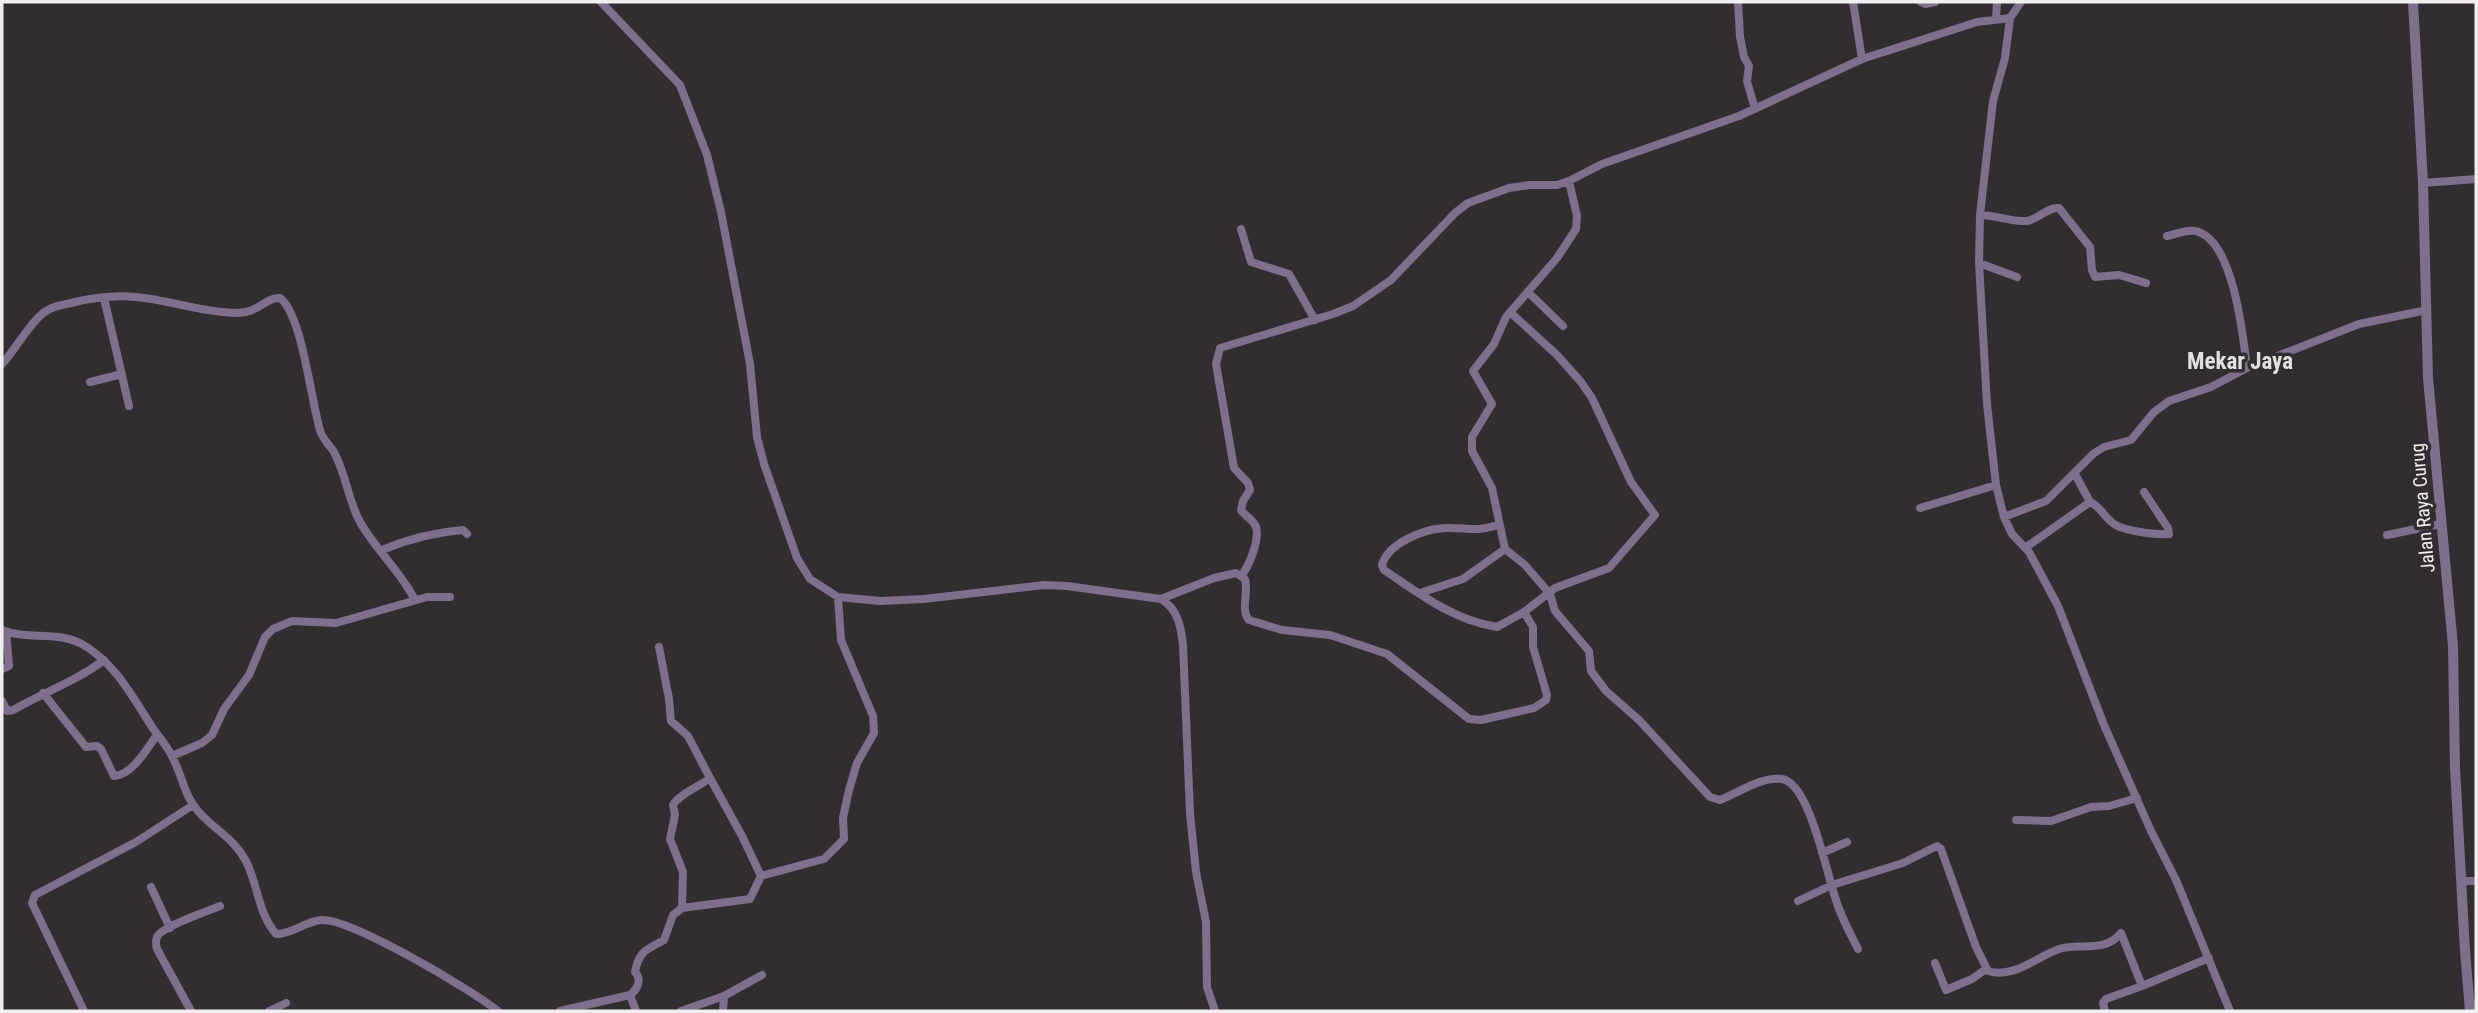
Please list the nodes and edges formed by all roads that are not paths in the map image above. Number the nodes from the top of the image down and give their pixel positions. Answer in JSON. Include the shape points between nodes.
{"nodes":[{"id":1,"x":601,"y":2,"type":"edge"},
{"id":2,"x":1738,"y":2,"type":"edge"},
{"id":3,"x":1853,"y":2,"type":"edge"},
{"id":4,"x":1922,"y":2,"type":"edge"},
{"id":5,"x":1935,"y":2,"type":"edge"},
{"id":6,"x":1997,"y":2,"type":"edge"},
{"id":7,"x":2021,"y":2,"type":"edge"},
{"id":8,"x":2413,"y":2,"type":"edge"},
{"id":9,"x":2010,"y":18,"type":"junction"},
{"id":10,"x":1996,"y":19,"type":"junction"},
{"id":11,"x":1862,"y":59,"type":"junction"},
{"id":12,"x":1755,"y":109,"type":"junction"},
{"id":13,"x":2476,"y":180,"type":"edge"},
{"id":14,"x":1569,"y":181,"type":"junction"},
{"id":15,"x":2423,"y":183,"type":"junction"},
{"id":16,"x":1980,"y":215,"type":"junction"},
{"id":17,"x":1241,"y":229,"type":"dead end"},
{"id":18,"x":2167,"y":236,"type":"dead end"},
{"id":19,"x":1979,"y":263,"type":"junction"},
{"id":20,"x":2017,"y":277,"type":"dead end"},
{"id":21,"x":2146,"y":283,"type":"dead end"},
{"id":22,"x":1528,"y":292,"type":"junction"},
{"id":23,"x":104,"y":298,"type":"junction"},
{"id":24,"x":2427,"y":310,"type":"junction"},
{"id":25,"x":1510,"y":312,"type":"junction"},
{"id":26,"x":1315,"y":320,"type":"junction"},
{"id":27,"x":1563,"y":326,"type":"dead end"},
{"id":28,"x":2,"y":364,"type":"edge"},
{"id":29,"x":2247,"y":368,"type":"junction"},
{"id":30,"x":121,"y":374,"type":"junction"},
{"id":31,"x":90,"y":382,"type":"dead end"},
{"id":32,"x":129,"y":406,"type":"dead end"},
{"id":33,"x":2075,"y":474,"type":"junction"},
{"id":34,"x":1996,"y":485,"type":"junction"},
{"id":35,"x":2144,"y":492,"type":"dead end"},
{"id":36,"x":2090,"y":502,"type":"junction"},
{"id":37,"x":1920,"y":508,"type":"dead end"},
{"id":38,"x":2004,"y":517,"type":"junction"},
{"id":39,"x":1499,"y":524,"type":"junction"},
{"id":40,"x":2441,"y":524,"type":"junction"},
{"id":41,"x":467,"y":534,"type":"dead end"},
{"id":42,"x":2387,"y":535,"type":"dead end"},
{"id":43,"x":2025,"y":548,"type":"junction"},
{"id":44,"x":1505,"y":549,"type":"junction"},
{"id":45,"x":382,"y":550,"type":"junction"},
{"id":46,"x":1241,"y":576,"type":"junction"},
{"id":47,"x":1548,"y":592,"type":"junction"},
{"id":48,"x":1420,"y":593,"type":"junction"},
{"id":49,"x":450,"y":597,"type":"dead end"},
{"id":50,"x":838,"y":597,"type":"junction"},
{"id":51,"x":1161,"y":599,"type":"junction"},
{"id":52,"x":415,"y":600,"type":"junction"},
{"id":53,"x":1524,"y":612,"type":"junction"},
{"id":54,"x":4,"y":630,"type":"edge"},
{"id":55,"x":659,"y":647,"type":"dead end"},
{"id":56,"x":104,"y":660,"type":"junction"},
{"id":57,"x":2,"y":669,"type":"edge"},
{"id":58,"x":43,"y":693,"type":"junction"},
{"id":59,"x":2,"y":701,"type":"edge"},
{"id":60,"x":157,"y":735,"type":"junction"},
{"id":61,"x":172,"y":756,"type":"junction"},
{"id":62,"x":710,"y":778,"type":"junction"},
{"id":63,"x":2137,"y":798,"type":"junction"},
{"id":64,"x":193,"y":805,"type":"junction"},
{"id":65,"x":2016,"y":820,"type":"dead end"},
{"id":66,"x":1847,"y":842,"type":"dead end"},
{"id":67,"x":1822,"y":853,"type":"junction"},
{"id":68,"x":761,"y":876,"type":"junction"},
{"id":69,"x":2461,"y":881,"type":"junction"},
{"id":70,"x":2476,"y":881,"type":"edge"},
{"id":71,"x":1832,"y":885,"type":"junction"},
{"id":72,"x":150,"y":887,"type":"dead end"},
{"id":73,"x":1798,"y":901,"type":"dead end"},
{"id":74,"x":220,"y":906,"type":"dead end"},
{"id":75,"x":682,"y":908,"type":"junction"},
{"id":76,"x":170,"y":928,"type":"junction"},
{"id":77,"x":1858,"y":950,"type":"dead end"},
{"id":78,"x":2209,"y":958,"type":"junction"},
{"id":79,"x":1935,"y":963,"type":"dead end"},
{"id":80,"x":1986,"y":969,"type":"junction"},
{"id":81,"x":762,"y":975,"type":"dead end"},
{"id":82,"x":2142,"y":986,"type":"junction"},
{"id":83,"x":630,"y":995,"type":"junction"},
{"id":84,"x":724,"y":996,"type":"junction"},
{"id":85,"x":286,"y":1003,"type":"dead end"},
{"id":86,"x":84,"y":1011,"type":"edge"},
{"id":87,"x":191,"y":1011,"type":"edge"},
{"id":88,"x":269,"y":1011,"type":"edge"},
{"id":89,"x":498,"y":1011,"type":"edge"},
{"id":90,"x":560,"y":1011,"type":"edge"},
{"id":91,"x":636,"y":1011,"type":"edge"},
{"id":92,"x":681,"y":1011,"type":"edge"},
{"id":93,"x":723,"y":1011,"type":"edge"},
{"id":94,"x":1214,"y":1011,"type":"edge"},
{"id":95,"x":2105,"y":1011,"type":"edge"},
{"id":96,"x":2230,"y":1011,"type":"edge"},
{"id":97,"x":2470,"y":1011,"type":"edge"}],
"edges":[{"from":1,"to":50,"type":"street","via":[[686,96],[721,212],[764,464],[797,558],[810,579]]},
{"from":2,"to":12,"type":"street","via":[[1740,37]]},
{"from":3,"to":11,"type":"street"},
{"from":4,"to":5,"type":"street"},
{"from":6,"to":10,"type":"street"},
{"from":7,"to":9,"type":"street"},
{"from":8,"to":15,"type":"street","name":"Jalan Raya Curug"},
{"from":9,"to":10,"type":"street"},
{"from":9,"to":16,"type":"street","via":[[1993,101]]},
{"from":10,"to":11,"type":"street"},
{"from":11,"to":12,"type":"street"},
{"from":12,"to":14,"type":"street","via":[[1602,163]]},
{"from":13,"to":15,"type":"street"},
{"from":14,"to":22,"type":"street","via":[[1576,229]]},
{"from":14,"to":26,"type":"street","via":[[1509,188],[1460,208],[1391,280],[1353,306]]},
{"from":15,"to":24,"type":"street","name":"Jalan Raya Curug"},
{"from":16,"to":19,"type":"street"},
{"from":16,"to":21,"type":"street","via":[[2029,220],[2059,208],[2091,247],[2095,277],[2119,275]]},
{"from":17,"to":26,"type":"street","via":[[1251,262],[1289,274]]},
{"from":18,"to":29,"type":"street","via":[[2197,231],[2216,245],[2237,299]]},
{"from":19,"to":20,"type":"street"},
{"from":19,"to":34,"type":"street"},
{"from":22,"to":25,"type":"street"},
{"from":22,"to":27,"type":"street"},
{"from":23,"to":28,"type":"street","via":[[44,312]]},
{"from":23,"to":30,"type":"street"},
{"from":23,"to":45,"type":"street","via":[[133,297],[235,313],[251,312],[271,299],[284,300],[296,330],[320,430],[334,452],[359,520]]},
{"from":24,"to":29,"type":"street","via":[[2359,324]]},
{"from":24,"to":40,"type":"street","name":"Jalan Raya Curug"},
{"from":25,"to":39,"type":"street","via":[[1473,371],[1492,404],[1472,437],[1472,450],[1492,488]]},
{"from":25,"to":47,"type":"street","via":[[1587,390],[1631,482],[1655,515],[1612,566]]},
{"from":26,"to":46,"type":"street","via":[[1224,345],[1215,358],[1234,468],[1250,490],[1241,510],[1257,532],[1251,562]]},
{"from":29,"to":33,"type":"street","via":[[2161,406],[2134,437],[2104,447]]},
{"from":30,"to":31,"type":"street"},
{"from":30,"to":32,"type":"street"},
{"from":33,"to":36,"type":"street"},
{"from":33,"to":38,"type":"street","via":[[2046,501]]},
{"from":34,"to":37,"type":"street"},
{"from":34,"to":38,"type":"street"},
{"from":35,"to":36,"type":"street","via":[[2169,534],[2116,525]]},
{"from":36,"to":43,"type":"street"},
{"from":38,"to":43,"type":"street"},
{"from":39,"to":44,"type":"street"},
{"from":39,"to":48,"type":"street","via":[[1484,530],[1434,530],[1393,549],[1382,567]]},
{"from":40,"to":42,"type":"street"},
{"from":40,"to":69,"type":"street","name":"Jalan Raya Curug","via":[[2453,646]]},
{"from":41,"to":45,"type":"street","via":[[452,531]]},
{"from":43,"to":63,"type":"street","via":[[2058,606]]},
{"from":44,"to":47,"type":"street"},
{"from":44,"to":48,"type":"street","via":[[1463,579]]},
{"from":45,"to":52,"type":"street"},
{"from":46,"to":51,"type":"street","via":[[1214,578]]},
{"from":46,"to":53,"type":"street","via":[[1247,584],[1249,620],[1282,630],[1329,635],[1387,654],[1474,720],[1534,708],[1546,700],[1535,634]]},
{"from":47,"to":53,"type":"street"},
{"from":47,"to":67,"type":"street","via":[[1555,611],[1588,651],[1591,671],[1606,691],[1710,797],[1720,800],[1765,782],[1785,780],[1806,804]]},
{"from":48,"to":53,"type":"street","via":[[1440,608],[1492,627]]},
{"from":49,"to":52,"type":"street"},
{"from":50,"to":51,"type":"street","via":[[924,599],[1044,585]]},
{"from":50,"to":68,"type":"street","via":[[841,640],[873,716],[874,733],[857,763],[849,790],[844,839],[824,859]]},
{"from":51,"to":94,"type":"street","via":[[1176,615],[1184,645],[1189,813],[1206,922],[1207,987]]},
{"from":52,"to":61,"type":"street","via":[[336,623],[292,621],[273,629],[212,735]]},
{"from":54,"to":56,"type":"street","via":[[78,642]]},
{"from":54,"to":57,"type":"street","via":[[9,666]]},
{"from":55,"to":62,"type":"street","via":[[671,721],[688,736]]},
{"from":56,"to":58,"type":"street","via":[[76,680]]},
{"from":56,"to":60,"type":"street"},
{"from":58,"to":59,"type":"street","via":[[8,711]]},
{"from":58,"to":60,"type":"street","via":[[86,747],[102,749],[114,776],[129,769]]},
{"from":60,"to":61,"type":"street"},
{"from":61,"to":64,"type":"street"},
{"from":62,"to":68,"type":"street"},
{"from":62,"to":75,"type":"street","via":[[673,805],[670,839],[683,872]]},
{"from":63,"to":65,"type":"street","via":[[2052,821]]},
{"from":63,"to":78,"type":"street"},
{"from":64,"to":86,"type":"street","via":[[136,842],[32,898]]},
{"from":64,"to":89,"type":"street","via":[[241,853],[268,925],[276,934],[317,921],[330,922],[390,946]]},
{"from":66,"to":67,"type":"street"},
{"from":67,"to":71,"type":"street"},
{"from":68,"to":75,"type":"street","via":[[750,899]]},
{"from":69,"to":70,"type":"street"},
{"from":69,"to":97,"type":"street","name":"Jalan Raya Curug"},
{"from":71,"to":73,"type":"street"},
{"from":71,"to":77,"type":"street"},
{"from":71,"to":80,"type":"street","via":[[1893,867],[1937,846]]},
{"from":72,"to":76,"type":"street"},
{"from":74,"to":76,"type":"street"},
{"from":75,"to":83,"type":"street","via":[[673,915],[664,940],[648,947],[638,959],[635,972],[639,982]]},
{"from":76,"to":87,"type":"street","via":[[158,934],[156,944]]},
{"from":78,"to":82,"type":"street"},
{"from":78,"to":96,"type":"street"},
{"from":79,"to":80,"type":"street","via":[[1945,990]]},
{"from":80,"to":82,"type":"street","via":[[1995,973],[2015,970],[2064,948],[2102,946],[2121,933]]},
{"from":81,"to":84,"type":"street"},
{"from":82,"to":95,"type":"street","via":[[2106,999]]},
{"from":83,"to":90,"type":"street"},
{"from":83,"to":91,"type":"street"},
{"from":84,"to":92,"type":"street"},
{"from":84,"to":93,"type":"street"},
{"from":85,"to":88,"type":"street"}]}
